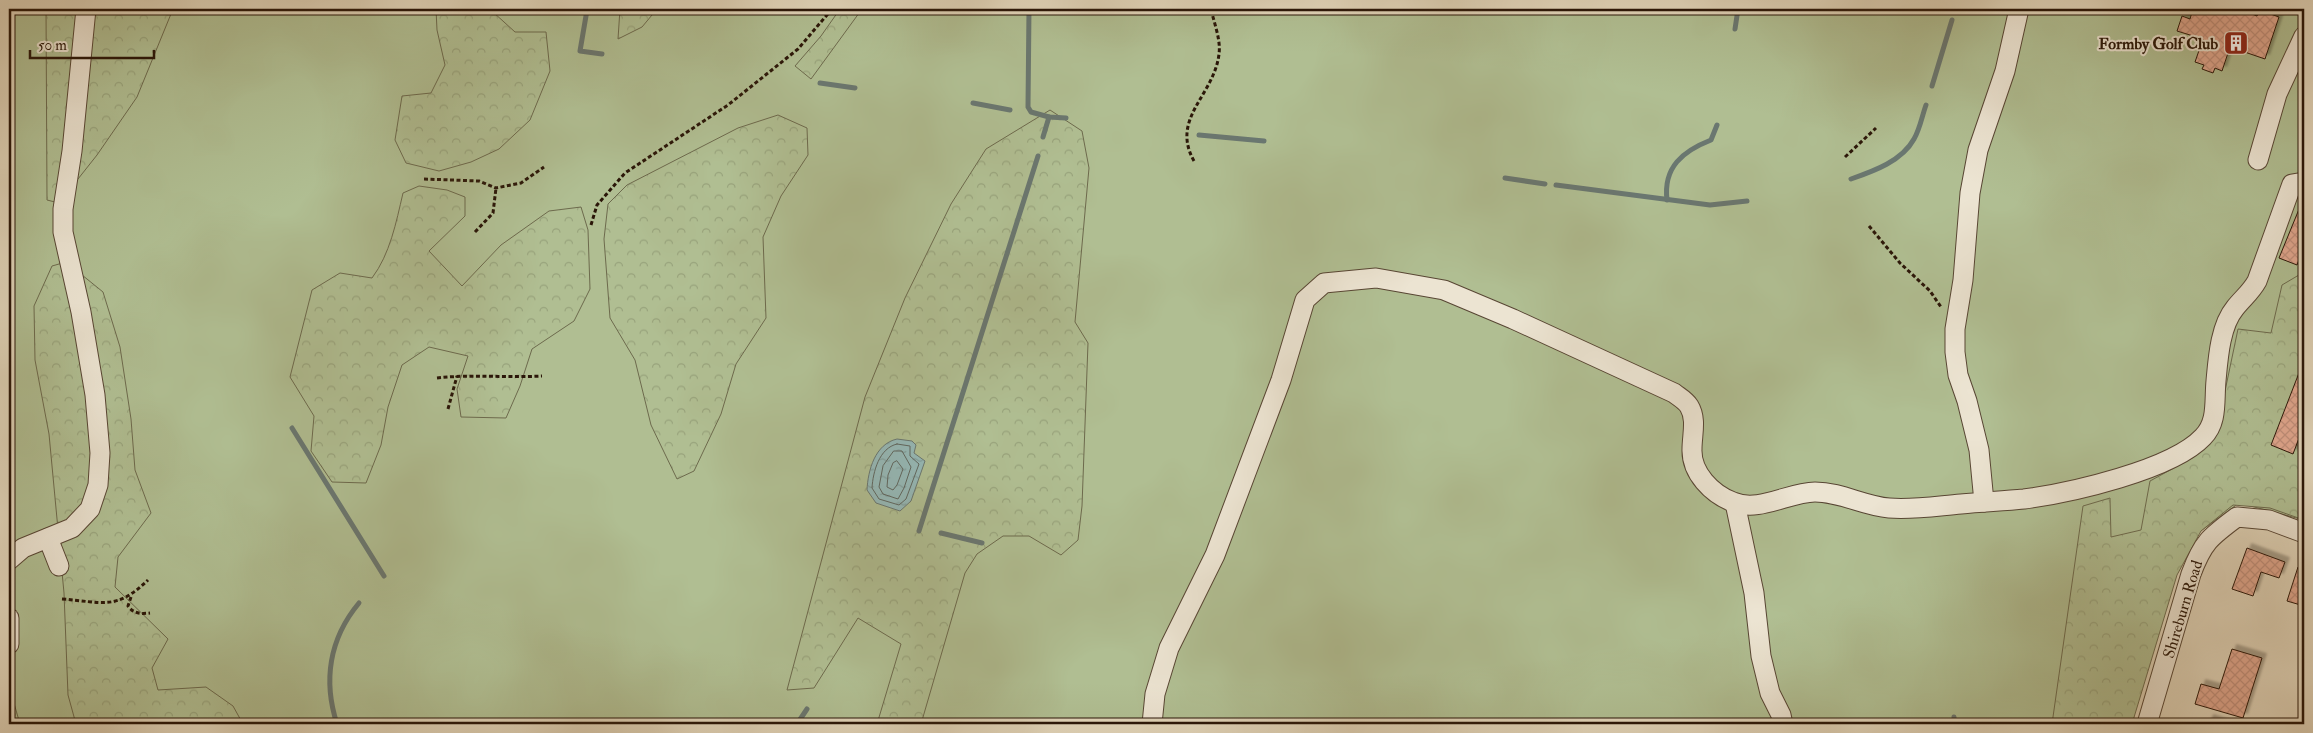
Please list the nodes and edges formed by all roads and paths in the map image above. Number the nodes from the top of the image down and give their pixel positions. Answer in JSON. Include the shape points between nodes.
{"nodes":[{"id":1,"x":86,"y":9,"type":"edge"},
{"id":2,"x":832,"y":9,"type":"edge"},
{"id":3,"x":1211,"y":9,"type":"edge"},
{"id":4,"x":2019,"y":9,"type":"edge"},
{"id":5,"x":2304,"y":36,"type":"edge"},
{"id":6,"x":1876,"y":128,"type":"dead end"},
{"id":7,"x":1845,"y":157,"type":"dead end"},
{"id":8,"x":2258,"y":160,"type":"dead end"},
{"id":9,"x":1194,"y":161,"type":"dead end"},
{"id":10,"x":544,"y":167,"type":"dead end"},
{"id":11,"x":424,"y":179,"type":"dead end"},
{"id":12,"x":2304,"y":184,"type":"edge"},
{"id":13,"x":496,"y":188,"type":"junction"},
{"id":14,"x":592,"y":225,"type":"dead end"},
{"id":15,"x":1869,"y":226,"type":"dead end"},
{"id":16,"x":475,"y":232,"type":"dead end"},
{"id":17,"x":1944,"y":311,"type":"dead end"},
{"id":18,"x":457,"y":376,"type":"junction"},
{"id":19,"x":542,"y":376,"type":"dead end"},
{"id":20,"x":437,"y":378,"type":"dead end"},
{"id":21,"x":448,"y":410,"type":"dead end"},
{"id":22,"x":1984,"y":502,"type":"junction"},
{"id":23,"x":1735,"y":503,"type":"junction"},
{"id":24,"x":2304,"y":533,"type":"edge"},
{"id":25,"x":48,"y":538,"type":"junction"},
{"id":26,"x":9,"y":560,"type":"edge"},
{"id":27,"x":59,"y":566,"type":"dead end"},
{"id":28,"x":148,"y":580,"type":"dead end"},
{"id":29,"x":131,"y":596,"type":"junction"},
{"id":30,"x":62,"y":599,"type":"dead end"},
{"id":31,"x":150,"y":613,"type":"dead end"},
{"id":32,"x":9,"y":618,"type":"edge"},
{"id":33,"x":9,"y":644,"type":"edge"},
{"id":34,"x":1152,"y":724,"type":"edge"},
{"id":35,"x":1782,"y":724,"type":"edge"},
{"id":36,"x":2147,"y":724,"type":"edge"}],
"edges":[{"from":1,"to":25,"type":"street","via":[[63,232],[96,395],[100,453],[98,485],[90,508],[79,521],[72,528]]},
{"from":2,"to":14,"type":"path","via":[[798,50],[728,105],[625,173],[597,205]]},
{"from":3,"to":9,"type":"path","via":[[1219,54],[1211,80],[1189,118],[1186,140]]},
{"from":4,"to":22,"type":"street","via":[[2000,89],[1978,150],[1970,193],[1956,329],[1958,375],[1975,430]]},
{"from":5,"to":8,"type":"street","via":[[2278,94]]},
{"from":6,"to":7,"type":"path"},
{"from":10,"to":13,"type":"path","via":[[521,183]]},
{"from":11,"to":13,"type":"path","via":[[479,181]]},
{"from":12,"to":22,"type":"street","via":[[2292,184],[2258,281],[2234,309],[2225,329],[2219,356],[2213,424],[2201,440],[2172,458],[2129,475],[2025,499]]},
{"from":13,"to":16,"type":"path","via":[[493,213]]},
{"from":15,"to":17,"type":"path","via":[[1900,263],[1930,291]]},
{"from":18,"to":19,"type":"path"},
{"from":18,"to":20,"type":"path"},
{"from":18,"to":21,"type":"path"},
{"from":22,"to":23,"type":"street","via":[[1888,508],[1822,492],[1807,492],[1754,505]]},
{"from":23,"to":34,"type":"street","via":[[1717,493],[1696,470],[1692,461],[1692,415],[1684,400],[1674,394],[1444,290],[1376,278],[1324,283],[1305,300],[1281,380],[1215,555],[1169,648],[1154,694]]},
{"from":23,"to":35,"type":"street","via":[[1754,593],[1761,656],[1770,693],[1782,715]]},
{"from":24,"to":36,"type":"street","name":"Shireburn Road","via":[[2269,520],[2237,517],[2210,538],[2200,551],[2191,574]]},
{"from":25,"to":26,"type":"street","via":[[23,548]]},
{"from":25,"to":27,"type":"street"},
{"from":28,"to":29,"type":"path"},
{"from":29,"to":30,"type":"path","via":[[114,602]]},
{"from":29,"to":31,"type":"path","via":[[128,606],[131,610],[139,614]]},
{"from":32,"to":33,"type":"street"}]}
